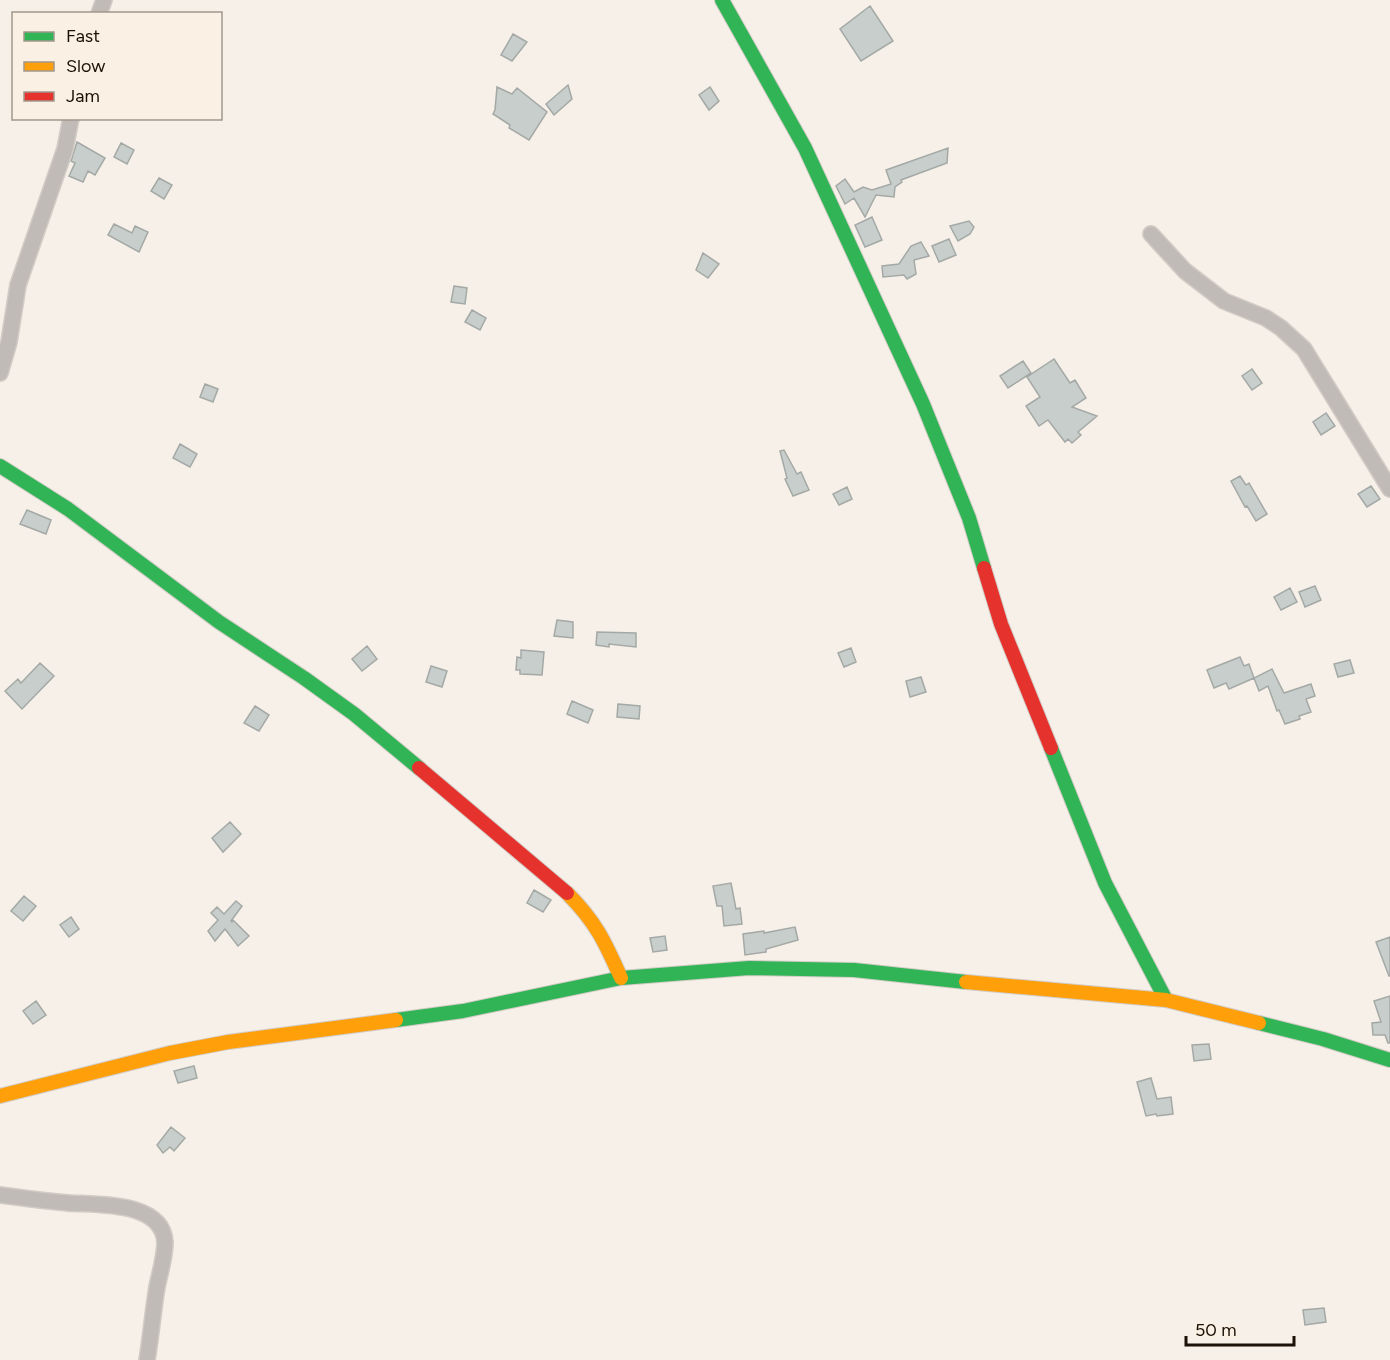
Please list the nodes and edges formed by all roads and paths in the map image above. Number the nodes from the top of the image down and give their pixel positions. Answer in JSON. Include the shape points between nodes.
{"nodes":[{"id":1,"x":722,"y":0,"type":"edge"},
{"id":2,"x":71,"y":120,"type":"edge"},
{"id":3,"x":1151,"y":234,"type":"dead end"},
{"id":4,"x":0,"y":373,"type":"edge"},
{"id":5,"x":0,"y":466,"type":"edge"},
{"id":6,"x":1390,"y":489,"type":"edge"},
{"id":7,"x":621,"y":978,"type":"junction"},
{"id":8,"x":1166,"y":1000,"type":"junction"},
{"id":9,"x":1390,"y":1060,"type":"edge"},
{"id":10,"x":0,"y":1096,"type":"edge"},
{"id":11,"x":0,"y":1195,"type":"edge"},
{"id":12,"x":147,"y":1360,"type":"edge"}],
"edges":[{"from":1,"to":8,"type":"street","via":[[805,148],[923,404],[969,518],[1001,624],[1105,883]]},
{"from":2,"to":4,"type":"street","via":[[65,149],[18,285]]},
{"from":3,"to":6,"type":"street","via":[[1185,271],[1224,301],[1266,318],[1304,349]]},
{"from":5,"to":7,"type":"street","via":[[68,509],[393,746],[560,885],[601,934]]},
{"from":7,"to":8,"type":"street","via":[[749,968],[854,970]]},
{"from":7,"to":10,"type":"street","via":[[462,1011],[170,1053]]},
{"from":8,"to":9,"type":"street"},
{"from":11,"to":12,"type":"street","via":[[112,1205],[142,1213],[158,1223],[165,1241],[164,1254]]}]}
